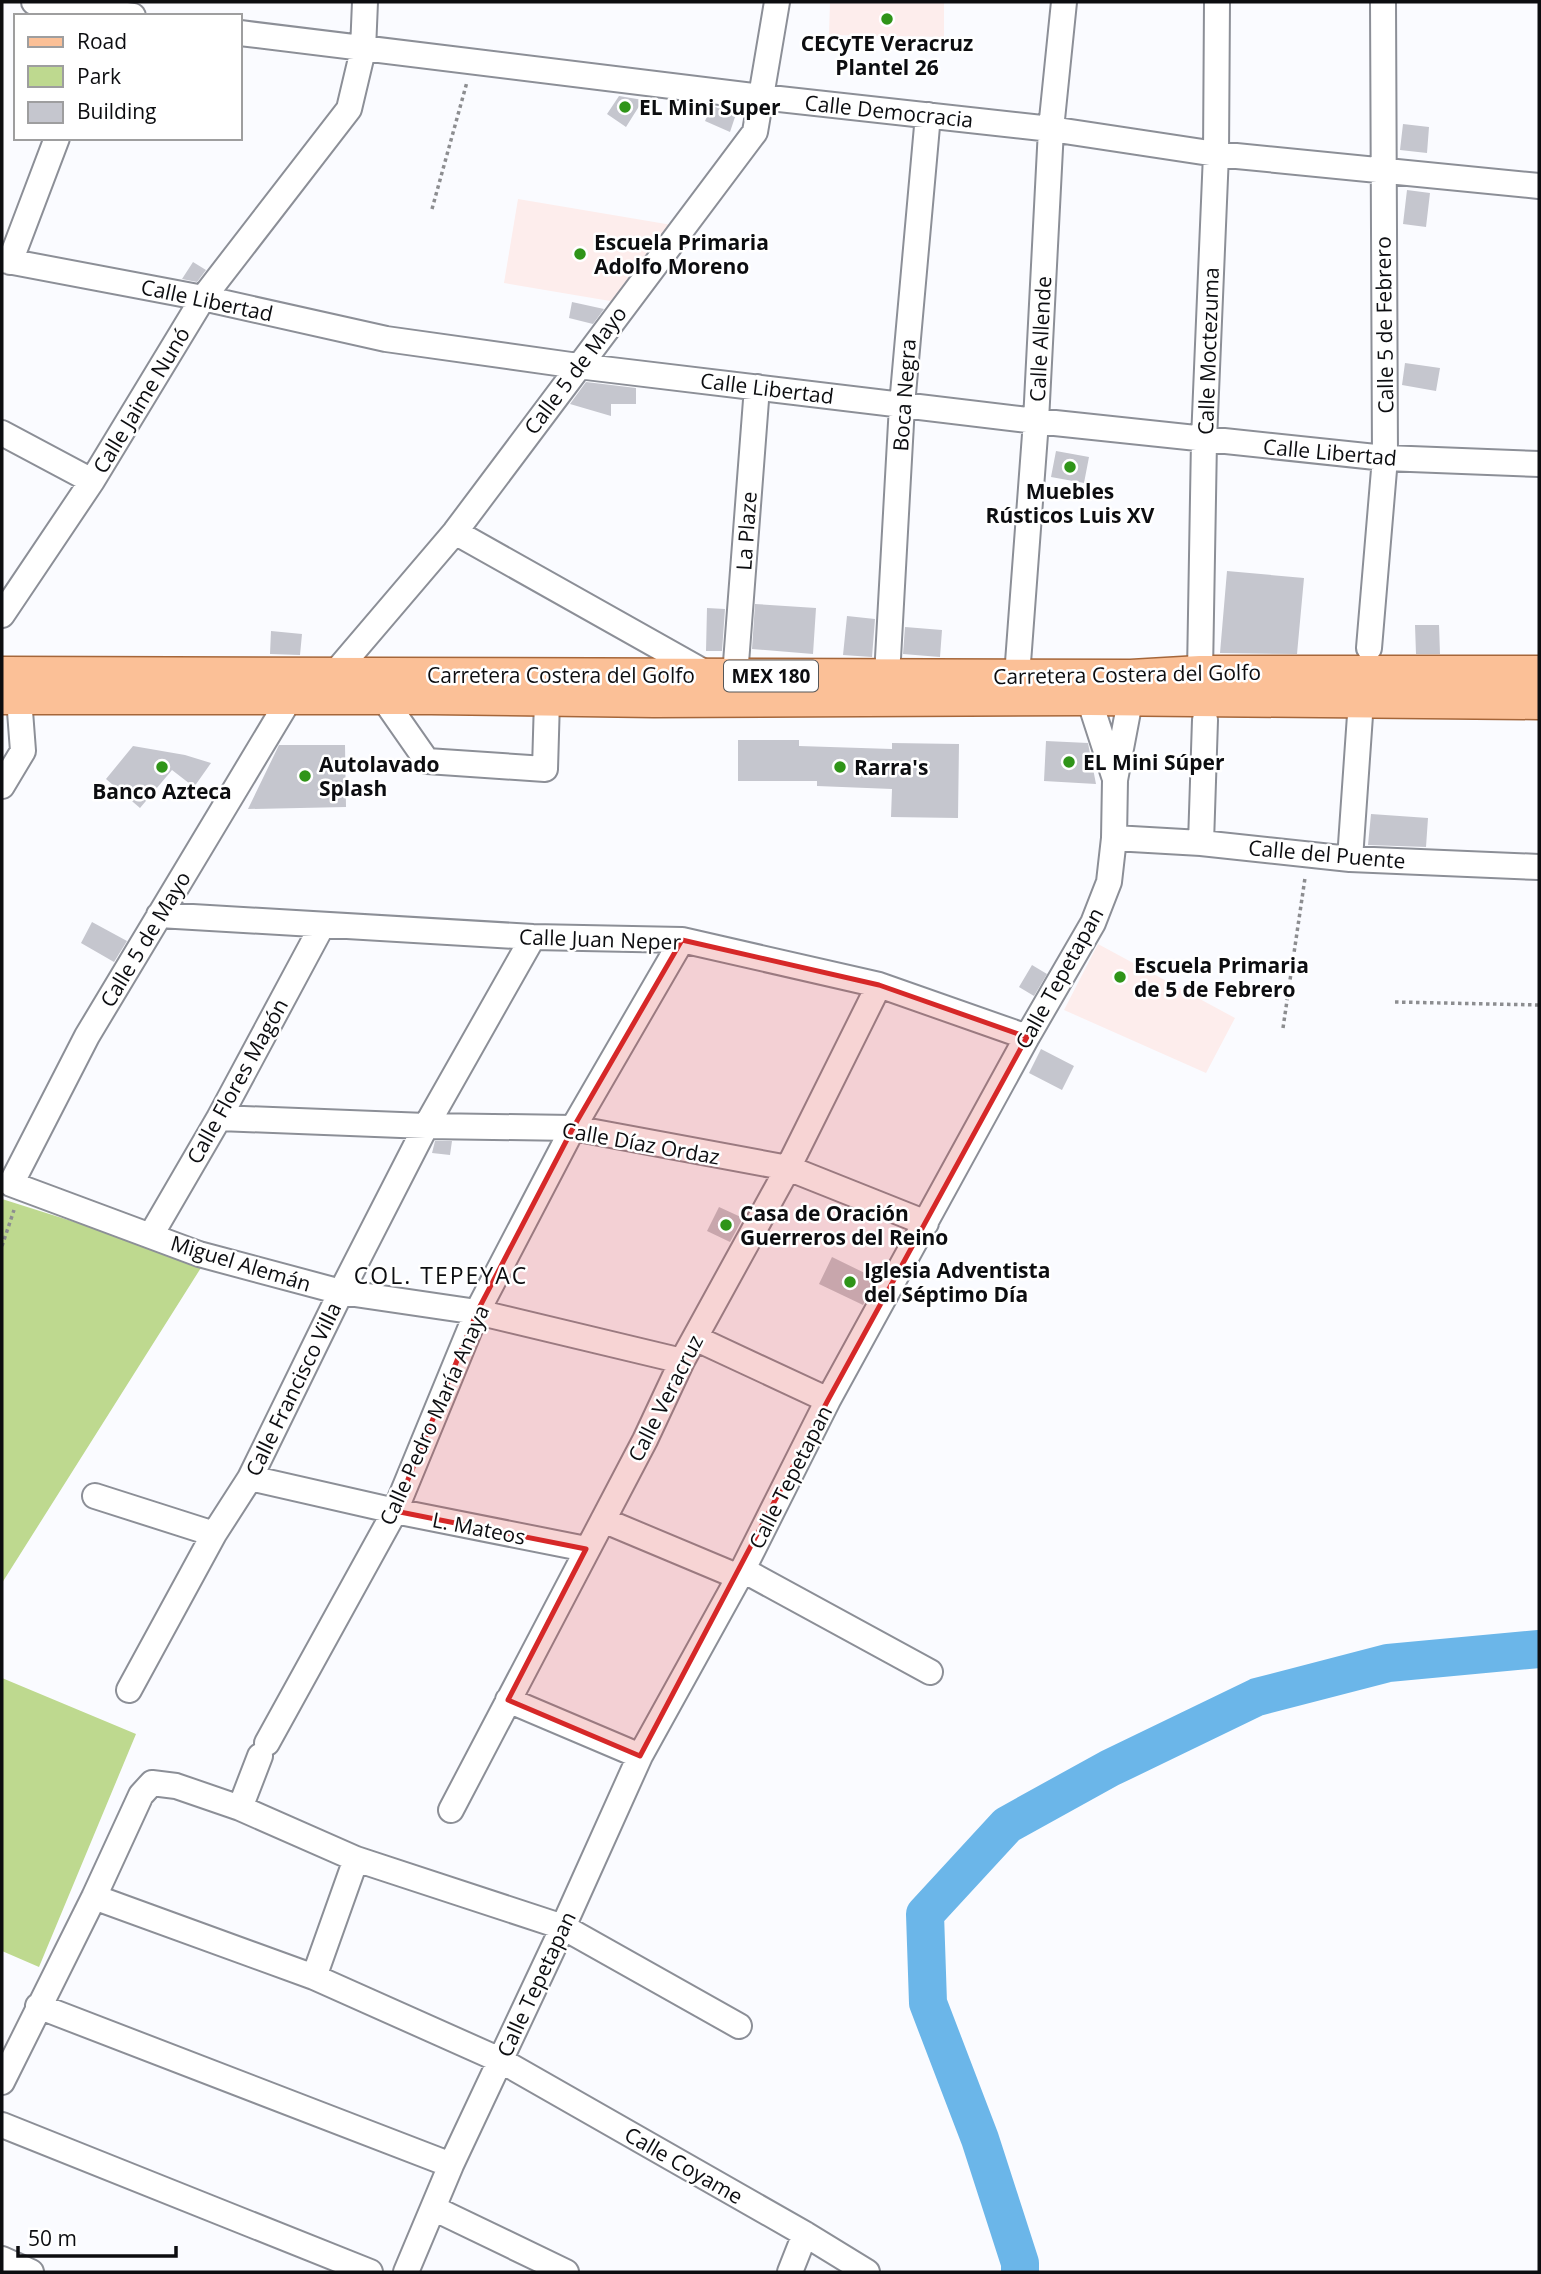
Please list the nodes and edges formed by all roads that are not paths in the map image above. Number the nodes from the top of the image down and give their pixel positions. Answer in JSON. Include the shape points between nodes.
{"nodes":[{"id":1,"x":34,"y":2,"type":"edge"},
{"id":2,"x":365,"y":2,"type":"edge"},
{"id":3,"x":776,"y":2,"type":"edge"},
{"id":4,"x":1064,"y":2,"type":"edge"},
{"id":5,"x":1217,"y":2,"type":"edge"},
{"id":6,"x":1383,"y":2,"type":"edge"},
{"id":7,"x":104,"y":13,"type":"edge"},
{"id":8,"x":242,"y":33,"type":"edge"},
{"id":9,"x":363,"y":50,"type":"junction"},
{"id":10,"x":761,"y":97,"type":"junction"},
{"id":11,"x":928,"y":116,"type":"junction"},
{"id":12,"x":1051,"y":129,"type":"junction"},
{"id":13,"x":56,"y":140,"type":"edge"},
{"id":14,"x":1216,"y":154,"type":"junction"},
{"id":15,"x":1382,"y":170,"type":"junction"},
{"id":16,"x":1539,"y":186,"type":"edge"},
{"id":17,"x":6,"y":261,"type":"edge"},
{"id":18,"x":203,"y":298,"type":"junction"},
{"id":19,"x":578,"y":366,"type":"junction"},
{"id":20,"x":757,"y":387,"type":"junction"},
{"id":21,"x":902,"y":405,"type":"junction"},
{"id":22,"x":1036,"y":421,"type":"junction"},
{"id":23,"x":2,"y":433,"type":"edge"},
{"id":24,"x":1204,"y":440,"type":"junction"},
{"id":25,"x":1385,"y":458,"type":"junction"},
{"id":26,"x":1539,"y":464,"type":"edge"},
{"id":27,"x":92,"y":481,"type":"junction"},
{"id":28,"x":455,"y":532,"type":"junction"},
{"id":29,"x":2,"y":615,"type":"edge"},
{"id":30,"x":1369,"y":648,"type":"dead end"},
{"id":31,"x":2,"y":673,"type":"edge"},
{"id":32,"x":1539,"y":673,"type":"edge"},
{"id":33,"x":334,"y":674,"type":"junction"},
{"id":34,"x":723,"y":676,"type":"junction"},
{"id":35,"x":887,"y":676,"type":"junction"},
{"id":36,"x":1017,"y":676,"type":"junction"},
{"id":37,"x":1280,"y":686,"type":"junction"},
{"id":38,"x":382,"y":687,"type":"junction"},
{"id":39,"x":1089,"y":687,"type":"junction"},
{"id":40,"x":549,"y":688,"type":"junction"},
{"id":41,"x":1131,"y":688,"type":"junction"},
{"id":42,"x":1200,"y":697,"type":"junction"},
{"id":43,"x":11,"y":698,"type":"edge"},
{"id":44,"x":289,"y":698,"type":"junction"},
{"id":45,"x":1361,"y":701,"type":"junction"},
{"id":46,"x":1539,"y":703,"type":"edge"},
{"id":47,"x":1115,"y":780,"type":"junction"},
{"id":48,"x":2,"y":786,"type":"edge"},
{"id":49,"x":1114,"y":838,"type":"junction"},
{"id":50,"x":1201,"y":843,"type":"junction"},
{"id":51,"x":1350,"y":859,"type":"junction"},
{"id":52,"x":1539,"y":867,"type":"edge"},
{"id":53,"x":159,"y":915,"type":"junction"},
{"id":54,"x":322,"y":926,"type":"junction"},
{"id":55,"x":533,"y":937,"type":"junction"},
{"id":56,"x":682,"y":940,"type":"junction"},
{"id":57,"x":879,"y":985,"type":"junction"},
{"id":58,"x":1027,"y":1037,"type":"junction"},
{"id":59,"x":219,"y":1118,"type":"junction"},
{"id":60,"x":426,"y":1126,"type":"junction"},
{"id":61,"x":573,"y":1128,"type":"junction"},
{"id":62,"x":788,"y":1168,"type":"junction"},
{"id":63,"x":17,"y":1186,"type":"joint"},
{"id":64,"x":926,"y":1223,"type":"junction"},
{"id":65,"x":151,"y":1235,"type":"junction"},
{"id":66,"x":341,"y":1292,"type":"junction"},
{"id":67,"x":477,"y":1312,"type":"junction"},
{"id":68,"x":695,"y":1338,"type":"junction"},
{"id":69,"x":682,"y":1361,"type":"junction"},
{"id":70,"x":828,"y":1400,"type":"junction"},
{"id":71,"x":250,"y":1478,"type":"junction"},
{"id":72,"x":95,"y":1496,"type":"dead end"},
{"id":73,"x":395,"y":1511,"type":"junction"},
{"id":74,"x":603,"y":1520,"type":"junction"},
{"id":75,"x":214,"y":1534,"type":"junction"},
{"id":76,"x":586,"y":1549,"type":"junction"},
{"id":77,"x":741,"y":1574,"type":"junction"},
{"id":78,"x":930,"y":1672,"type":"dead end"},
{"id":79,"x":129,"y":1690,"type":"dead end"},
{"id":80,"x":508,"y":1700,"type":"junction"},
{"id":81,"x":640,"y":1756,"type":"junction"},
{"id":82,"x":240,"y":1808,"type":"junction"},
{"id":83,"x":451,"y":1810,"type":"dead end"},
{"id":84,"x":356,"y":1860,"type":"junction"},
{"id":85,"x":94,"y":1897,"type":"junction"},
{"id":86,"x":564,"y":1927,"type":"junction"},
{"id":87,"x":314,"y":1977,"type":"junction"},
{"id":88,"x":38,"y":2006,"type":"junction"},
{"id":89,"x":739,"y":2026,"type":"dead end"},
{"id":90,"x":500,"y":2060,"type":"junction"},
{"id":91,"x":2,"y":2082,"type":"edge"},
{"id":92,"x":2,"y":2125,"type":"edge"},
{"id":93,"x":452,"y":2165,"type":"junction"},
{"id":94,"x":433,"y":2208,"type":"junction"},
{"id":95,"x":805,"y":2234,"type":"junction"},
{"id":96,"x":2,"y":2259,"type":"edge"},
{"id":97,"x":31,"y":2272,"type":"edge"},
{"id":98,"x":370,"y":2272,"type":"edge"},
{"id":99,"x":406,"y":2272,"type":"edge"},
{"id":100,"x":566,"y":2272,"type":"edge"},
{"id":101,"x":790,"y":2272,"type":"edge"},
{"id":102,"x":867,"y":2272,"type":"edge"}],
"edges":[{"from":1,"to":7,"type":"street"},
{"from":2,"to":9,"type":"street","name":"Calle Jaime Nunó"},
{"from":3,"to":10,"type":"street","name":"Calle 5 de Mayo"},
{"from":4,"to":12,"type":"street","name":"Calle Allende"},
{"from":5,"to":14,"type":"street","name":"Calle Moctezuma"},
{"from":6,"to":15,"type":"street","name":"Calle 5 de Febrero"},
{"from":8,"to":9,"type":"street","name":"Calle Democracia"},
{"from":9,"to":10,"type":"street","name":"Calle Democracia"},
{"from":9,"to":18,"type":"street","name":"Calle Jaime Nunó","via":[[349,109]]},
{"from":10,"to":11,"type":"street","name":"Calle Democracia"},
{"from":10,"to":19,"type":"street","name":"Calle 5 de Mayo","via":[[755,132]]},
{"from":11,"to":12,"type":"street","name":"Calle Democracia"},
{"from":11,"to":21,"type":"street","name":"Boca Negra"},
{"from":12,"to":14,"type":"street","name":"Calle Democracia"},
{"from":12,"to":22,"type":"street","name":"Calle Allende"},
{"from":13,"to":17,"type":"street"},
{"from":14,"to":15,"type":"street","name":"Calle Democracia"},
{"from":14,"to":24,"type":"street","name":"Calle Moctezuma"},
{"from":15,"to":16,"type":"street","name":"Calle Democracia"},
{"from":15,"to":25,"type":"street","name":"Calle 5 de Febrero"},
{"from":17,"to":18,"type":"street","name":"Calle Libertad"},
{"from":18,"to":19,"type":"street","name":"Calle Libertad","via":[[386,339]]},
{"from":18,"to":27,"type":"street","name":"Calle Jaime Nunó"},
{"from":19,"to":20,"type":"street","name":"Calle Libertad"},
{"from":19,"to":28,"type":"street","name":"Calle 5 de Mayo"},
{"from":20,"to":21,"type":"street","name":"Calle Libertad"},
{"from":20,"to":34,"type":"street","name":"La Plaze"},
{"from":21,"to":22,"type":"street","name":"Calle Libertad"},
{"from":21,"to":35,"type":"street","name":"Boca Negra"},
{"from":22,"to":24,"type":"street","name":"Calle Libertad"},
{"from":22,"to":36,"type":"street","name":"Calle Allende"},
{"from":23,"to":27,"type":"street"},
{"from":24,"to":25,"type":"street","name":"Calle Libertad"},
{"from":24,"to":42,"type":"street","name":"Calle Moctezuma"},
{"from":25,"to":26,"type":"street","name":"Calle Libertad"},
{"from":25,"to":30,"type":"street","name":"Calle 5 de Febrero"},
{"from":27,"to":29,"type":"street","name":"Calle Jaime Nunó"},
{"from":28,"to":33,"type":"street","name":"Calle 5 de Mayo"},
{"from":28,"to":34,"type":"street"},
{"from":31,"to":33,"type":"main road","name":"Carretera Costera del Golfo","number":"MEX 180"},
{"from":32,"to":37,"type":"main road","name":"Carretera Costera del Golfo","number":"MEX 180"},
{"from":33,"to":38,"type":"main road","name":"Carretera Costera del Golfo","number":"MEX 180"},
{"from":34,"to":35,"type":"main road","name":"Carretera Costera del Golfo","number":"MEX 180"},
{"from":34,"to":40,"type":"main road","name":"Carretera Costera del Golfo","number":"MEX 180"},
{"from":35,"to":36,"type":"main road","name":"Carretera Costera del Golfo","number":"MEX 180"},
{"from":36,"to":39,"type":"main road","name":"Carretera Costera del Golfo","number":"MEX 180"},
{"from":37,"to":42,"type":"main road","name":"Carretera Costera del Golfo","number":"MEX 180"},
{"from":37,"to":45,"type":"main road","name":"Carretera Costera del Golfo","number":"MEX 180"},
{"from":38,"to":40,"type":"main road","name":"Carretera Costera del Golfo","number":"MEX 180"},
{"from":38,"to":40,"type":"street","via":[[427,761],[545,769]]},
{"from":38,"to":44,"type":"main road","name":"Carretera Costera del Golfo","number":"MEX 180"},
{"from":39,"to":40,"type":"main road","name":"Carretera Costera del Golfo","number":"MEX 180"},
{"from":39,"to":41,"type":"main road","name":"Carretera Costera del Golfo","number":"MEX 180"},
{"from":39,"to":47,"type":"street"},
{"from":41,"to":42,"type":"main road","name":"Carretera Costera del Golfo","number":"MEX 180"},
{"from":41,"to":47,"type":"street","name":"Calle Tepetapan"},
{"from":42,"to":50,"type":"street","name":"Calle Moctezuma"},
{"from":43,"to":44,"type":"main road","name":"Carretera Costera del Golfo","number":"MEX 180"},
{"from":43,"to":48,"type":"street","via":[[23,751]]},
{"from":44,"to":53,"type":"street","name":"Calle 5 de Mayo"},
{"from":45,"to":46,"type":"main road","name":"Carretera Costera del Golfo","number":"MEX 180"},
{"from":45,"to":51,"type":"street"},
{"from":47,"to":49,"type":"street","name":"Calle Tepetapan"},
{"from":49,"to":50,"type":"street","name":"Calle del Puente"},
{"from":49,"to":58,"type":"street","name":"Calle Tepetapan","via":[[1110,881],[1093,923]]},
{"from":50,"to":51,"type":"street","name":"Calle del Puente"},
{"from":51,"to":52,"type":"street","name":"Calle del Puente"},
{"from":53,"to":54,"type":"street","name":"Calle Juan Neper"},
{"from":53,"to":63,"type":"street","name":"Calle 5 de Mayo","via":[[87,1036]]},
{"from":54,"to":55,"type":"street","name":"Calle Juan Neper"},
{"from":54,"to":59,"type":"street","name":"Calle Flores Magón"},
{"from":55,"to":56,"type":"street","name":"Calle Juan Neper"},
{"from":55,"to":60,"type":"street","name":"Calle Francisco Villa"},
{"from":56,"to":57,"type":"street","name":"Calle Juan Neper"},
{"from":56,"to":61,"type":"street","name":"Calle Pedro María Anaya"},
{"from":57,"to":58,"type":"street","name":"Calle Juan Neper"},
{"from":57,"to":62,"type":"street","name":"Calle Veracruz"},
{"from":58,"to":64,"type":"street","name":"Calle Tepetapan"},
{"from":59,"to":60,"type":"street","name":"Calle Díaz Ordaz"},
{"from":59,"to":65,"type":"street","name":"Calle Flores Magón"},
{"from":60,"to":61,"type":"street","name":"Calle Díaz Ordaz"},
{"from":60,"to":66,"type":"street","name":"Calle Francisco Villa"},
{"from":61,"to":62,"type":"street","name":"Calle Díaz Ordaz"},
{"from":61,"to":67,"type":"street","name":"Calle Pedro María Anaya"},
{"from":62,"to":64,"type":"street","name":"Calle Díaz Ordaz"},
{"from":62,"to":68,"type":"street","name":"Calle Veracruz"},
{"from":63,"to":65,"type":"street","name":"Miguel Alemán"},
{"from":64,"to":70,"type":"street","name":"Calle Tepetapan"},
{"from":65,"to":66,"type":"street","name":"Miguel Alemán","via":[[199,1254]]},
{"from":66,"to":67,"type":"street","name":"Miguel Alemán"},
{"from":66,"to":71,"type":"street","name":"Calle Francisco Villa"},
{"from":67,"to":69,"type":"street","name":"Miguel Alemán"},
{"from":67,"to":73,"type":"street","name":"Calle Pedro María Anaya"},
{"from":68,"to":69,"type":"street","name":"Calle Veracruz"},
{"from":68,"to":70,"type":"street"},
{"from":69,"to":74,"type":"street","name":"Calle Veracruz"},
{"from":70,"to":77,"type":"street","name":"Calle Tepetapan"},
{"from":71,"to":73,"type":"street","name":"L. Mateos"},
{"from":71,"to":75,"type":"street","name":"Calle Francisco Villa"},
{"from":72,"to":75,"type":"street"},
{"from":73,"to":76,"type":"street","name":"L. Mateos"},
{"from":73,"to":82,"type":"street","name":"Calle Pedro María Anaya","via":[[263,1750]]},
{"from":74,"to":76,"type":"street","name":"Calle Veracruz"},
{"from":74,"to":77,"type":"street"},
{"from":75,"to":79,"type":"street","name":"Calle Francisco Villa"},
{"from":76,"to":80,"type":"street","name":"Calle Veracruz"},
{"from":77,"to":78,"type":"street"},
{"from":77,"to":81,"type":"street","name":"Calle Tepetapan"},
{"from":80,"to":81,"type":"street"},
{"from":80,"to":83,"type":"street","name":"Calle Veracruz"},
{"from":81,"to":86,"type":"street","name":"Calle Tepetapan"},
{"from":82,"to":84,"type":"street"},
{"from":82,"to":85,"type":"street","via":[[176,1786],[152,1783],[141,1795]]},
{"from":84,"to":86,"type":"street"},
{"from":84,"to":87,"type":"street"},
{"from":85,"to":87,"type":"street","name":"Calle Coyame"},
{"from":85,"to":88,"type":"street"},
{"from":86,"to":89,"type":"street"},
{"from":86,"to":90,"type":"street","name":"Calle Tepetapan"},
{"from":87,"to":90,"type":"street","name":"Calle Coyame"},
{"from":88,"to":91,"type":"street"},
{"from":88,"to":93,"type":"street"},
{"from":90,"to":93,"type":"street","name":"Calle Tepetapan"},
{"from":90,"to":95,"type":"street","name":"Calle Coyame"},
{"from":92,"to":98,"type":"street"},
{"from":93,"to":94,"type":"street","name":"Calle Tepetapan"},
{"from":94,"to":99,"type":"street","name":"Calle Tepetapan"},
{"from":94,"to":100,"type":"street"},
{"from":95,"to":101,"type":"street"},
{"from":95,"to":102,"type":"street","name":"Calle Coyame"},
{"from":96,"to":97,"type":"street"}]}
